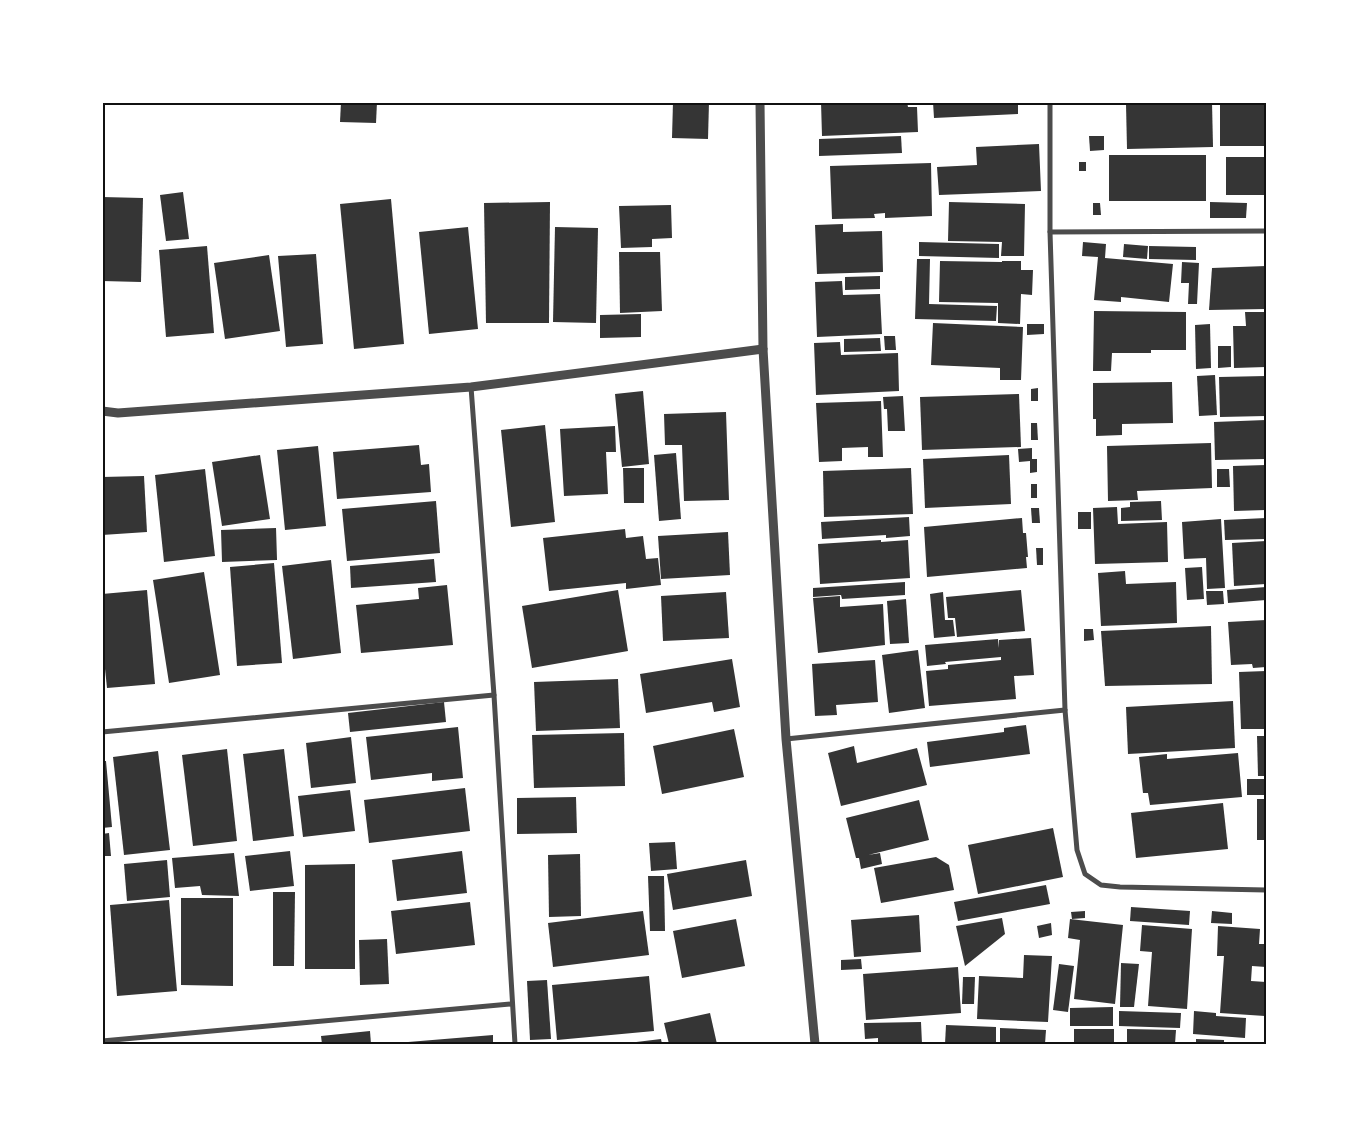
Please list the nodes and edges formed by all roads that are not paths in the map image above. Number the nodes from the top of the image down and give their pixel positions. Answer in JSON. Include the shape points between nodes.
{"nodes":[{"id":1,"x":760,"y":102,"type":"edge"},
{"id":2,"x":1050,"y":102,"type":"edge"},
{"id":3,"x":1266,"y":231,"type":"edge"},
{"id":4,"x":1050,"y":232,"type":"junction"},
{"id":5,"x":764,"y":349,"type":"junction"},
{"id":6,"x":471,"y":387,"type":"junction"},
{"id":7,"x":102,"y":411,"type":"edge"},
{"id":8,"x":494,"y":695,"type":"junction"},
{"id":9,"x":1065,"y":710,"type":"junction"},
{"id":10,"x":102,"y":732,"type":"edge"},
{"id":11,"x":786,"y":739,"type":"junction"},
{"id":12,"x":1266,"y":890,"type":"edge"},
{"id":13,"x":511,"y":1004,"type":"junction"},
{"id":14,"x":102,"y":1041,"type":"edge"},
{"id":15,"x":515,"y":1044,"type":"edge"},
{"id":16,"x":815,"y":1044,"type":"edge"}],
"edges":[{"from":1,"to":5,"type":"street"},
{"from":2,"to":4,"type":"street"},
{"from":3,"to":4,"type":"street"},
{"from":4,"to":9,"type":"street"},
{"from":5,"to":6,"type":"street"},
{"from":5,"to":11,"type":"street"},
{"from":6,"to":7,"type":"street","via":[[126,412]]},
{"from":6,"to":8,"type":"street"},
{"from":8,"to":10,"type":"street"},
{"from":8,"to":13,"type":"street"},
{"from":9,"to":11,"type":"street"},
{"from":9,"to":12,"type":"street","via":[[1077,850],[1085,874],[1101,885],[1120,887]]},
{"from":11,"to":16,"type":"street"},
{"from":13,"to":14,"type":"street"},
{"from":13,"to":15,"type":"street"}]}
